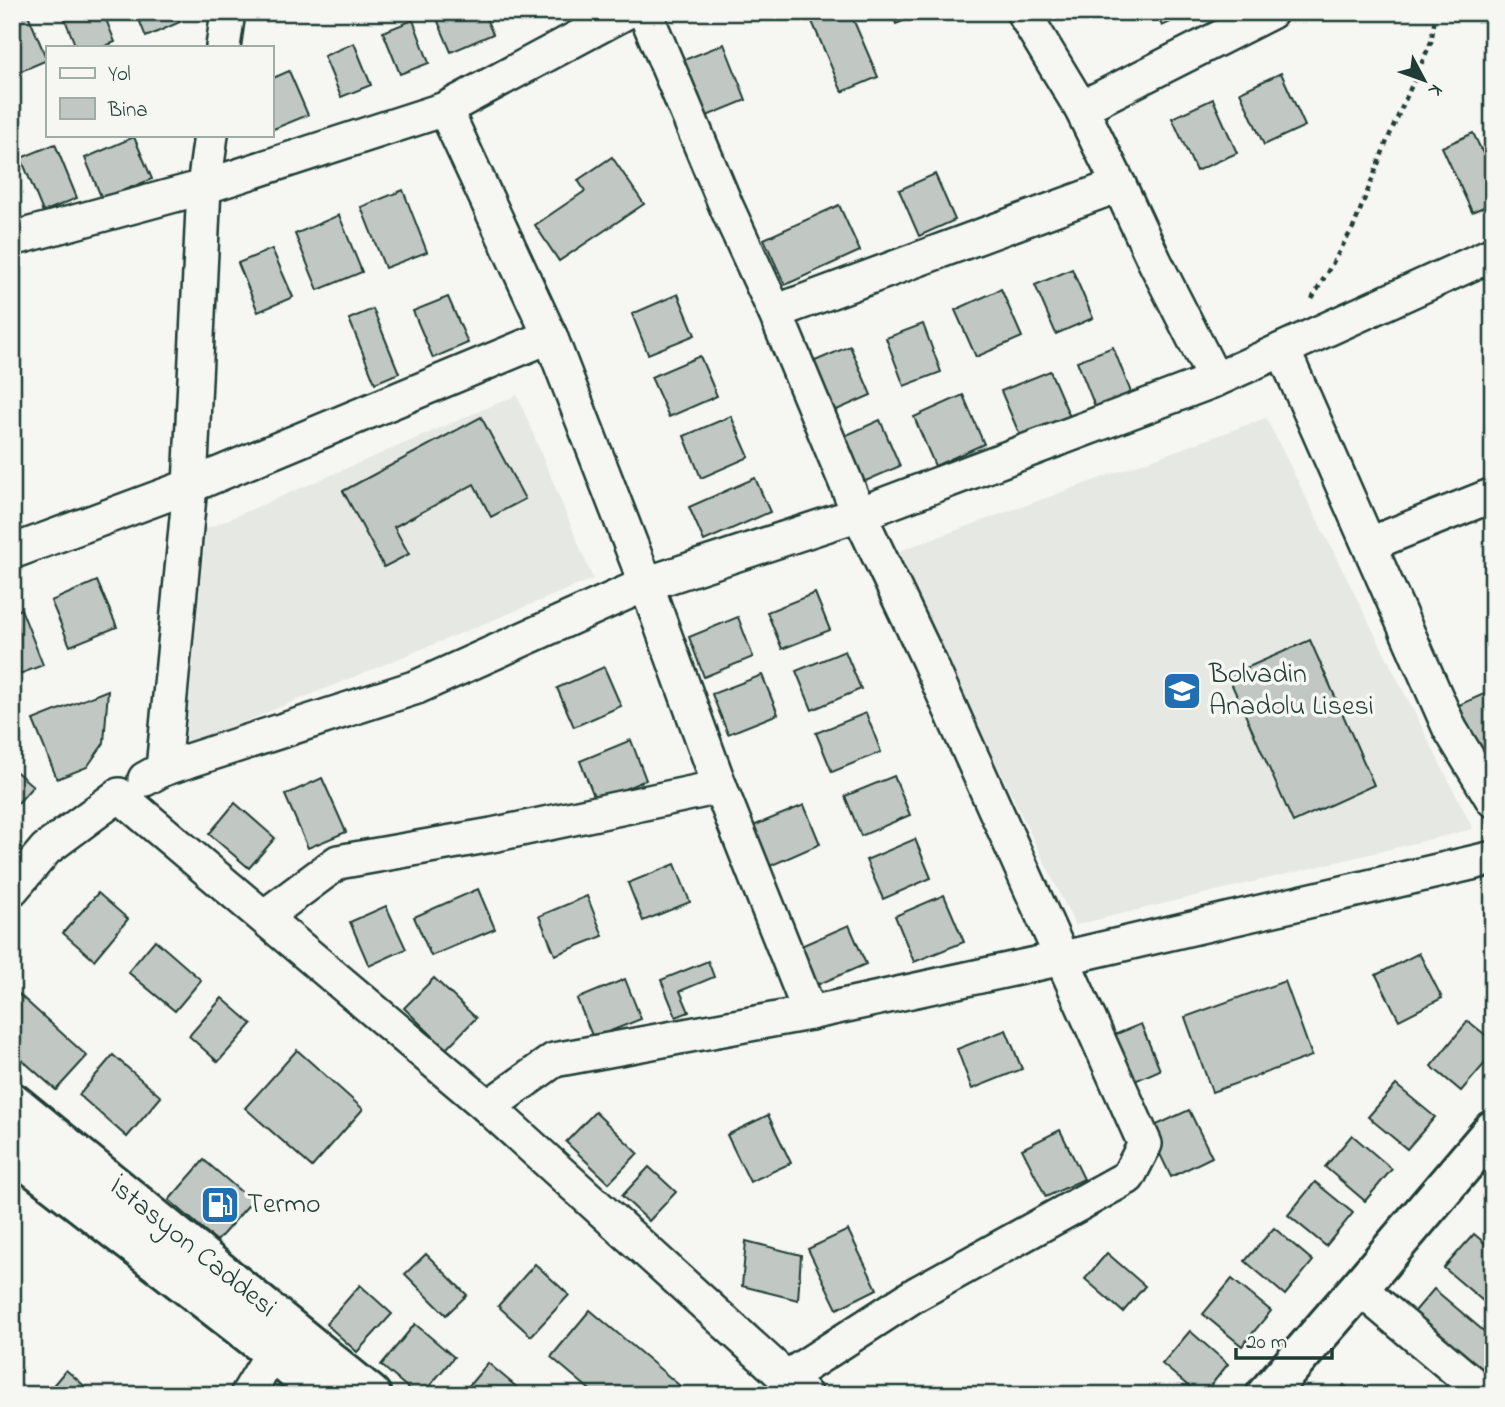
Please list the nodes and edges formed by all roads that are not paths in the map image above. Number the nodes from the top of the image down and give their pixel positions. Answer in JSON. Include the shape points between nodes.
{"nodes":[{"id":1,"x":228,"y":12,"type":"edge"},
{"id":2,"x":626,"y":12,"type":"edge"},
{"id":3,"x":645,"y":12,"type":"edge"},
{"id":4,"x":1023,"y":12,"type":"edge"},
{"id":5,"x":1271,"y":12,"type":"edge"},
{"id":6,"x":223,"y":46,"type":"edge"},
{"id":7,"x":1081,"y":108,"type":"junction"},
{"id":8,"x":445,"y":109,"type":"junction"},
{"id":9,"x":211,"y":136,"type":"edge"},
{"id":10,"x":1119,"y":184,"type":"junction"},
{"id":11,"x":204,"y":187,"type":"junction"},
{"id":12,"x":12,"y":239,"type":"edge"},
{"id":13,"x":1493,"y":254,"type":"edge"},
{"id":14,"x":775,"y":312,"type":"junction"},
{"id":15,"x":550,"y":336,"type":"junction"},
{"id":16,"x":1283,"y":350,"type":"junction"},
{"id":17,"x":1215,"y":380,"type":"junction"},
{"id":18,"x":190,"y":486,"type":"junction"},
{"id":19,"x":1493,"y":495,"type":"edge"},
{"id":20,"x":859,"y":514,"type":"junction"},
{"id":21,"x":1370,"y":544,"type":"junction"},
{"id":22,"x":12,"y":552,"type":"edge"},
{"id":23,"x":646,"y":584,"type":"junction"},
{"id":24,"x":163,"y":769,"type":"junction"},
{"id":25,"x":720,"y":787,"type":"junction"},
{"id":26,"x":119,"y":795,"type":"junction"},
{"id":27,"x":1493,"y":800,"type":"edge"},
{"id":28,"x":1493,"y":858,"type":"edge"},
{"id":29,"x":12,"y":889,"type":"edge"},
{"id":30,"x":264,"y":918,"type":"junction"},
{"id":31,"x":1063,"y":958,"type":"junction"},
{"id":32,"x":810,"y":1013,"type":"junction"},
{"id":33,"x":12,"y":1102,"type":"edge"},
{"id":34,"x":488,"y":1107,"type":"junction"},
{"id":35,"x":1493,"y":1129,"type":"edge"},
{"id":36,"x":12,"y":1150,"type":"edge"},
{"id":37,"x":1359,"y":1288,"type":"junction"},
{"id":38,"x":273,"y":1352,"type":"junction"},
{"id":39,"x":795,"y":1386,"type":"edge"},
{"id":40,"x":247,"y":1395,"type":"edge"},
{"id":41,"x":323,"y":1395,"type":"edge"},
{"id":42,"x":371,"y":1395,"type":"edge"},
{"id":43,"x":1266,"y":1395,"type":"edge"},
{"id":44,"x":1486,"y":1395,"type":"edge"}],
"edges":[{"from":1,"to":6,"type":"street"},
{"from":2,"to":8,"type":"street"},
{"from":3,"to":14,"type":"street"},
{"from":4,"to":7,"type":"street"},
{"from":5,"to":7,"type":"street"},
{"from":7,"to":10,"type":"street"},
{"from":8,"to":11,"type":"street"},
{"from":8,"to":15,"type":"street"},
{"from":9,"to":11,"type":"street"},
{"from":10,"to":14,"type":"street"},
{"from":10,"to":17,"type":"street"},
{"from":11,"to":12,"type":"street"},
{"from":11,"to":18,"type":"street"},
{"from":13,"to":16,"type":"street"},
{"from":14,"to":20,"type":"street"},
{"from":15,"to":18,"type":"street"},
{"from":15,"to":23,"type":"street"},
{"from":16,"to":17,"type":"street"},
{"from":16,"to":21,"type":"street"},
{"from":17,"to":20,"type":"street"},
{"from":18,"to":22,"type":"street"},
{"from":18,"to":24,"type":"street"},
{"from":19,"to":21,"type":"street"},
{"from":20,"to":23,"type":"street"},
{"from":20,"to":31,"type":"street"},
{"from":21,"to":27,"type":"street","via":[[1450,729]]},
{"from":23,"to":24,"type":"street","via":[[417,687]]},
{"from":23,"to":25,"type":"street"},
{"from":24,"to":26,"type":"street"},
{"from":25,"to":30,"type":"street","via":[[338,862]]},
{"from":25,"to":32,"type":"street"},
{"from":26,"to":29,"type":"street","via":[[46,849]]},
{"from":26,"to":30,"type":"street"},
{"from":28,"to":31,"type":"street"},
{"from":30,"to":34,"type":"street"},
{"from":31,"to":32,"type":"street"},
{"from":31,"to":39,"type":"street","via":[[1145,1144],[1128,1177],[916,1294]]},
{"from":32,"to":34,"type":"street","via":[[554,1060]]},
{"from":33,"to":42,"type":"main road","name":"İstasyon Caddesi"},
{"from":34,"to":39,"type":"street"},
{"from":35,"to":37,"type":"main road"},
{"from":36,"to":38,"type":"main road"},
{"from":37,"to":43,"type":"main road"},
{"from":37,"to":44,"type":"street"},
{"from":38,"to":40,"type":"street"},
{"from":38,"to":41,"type":"main road"}]}
